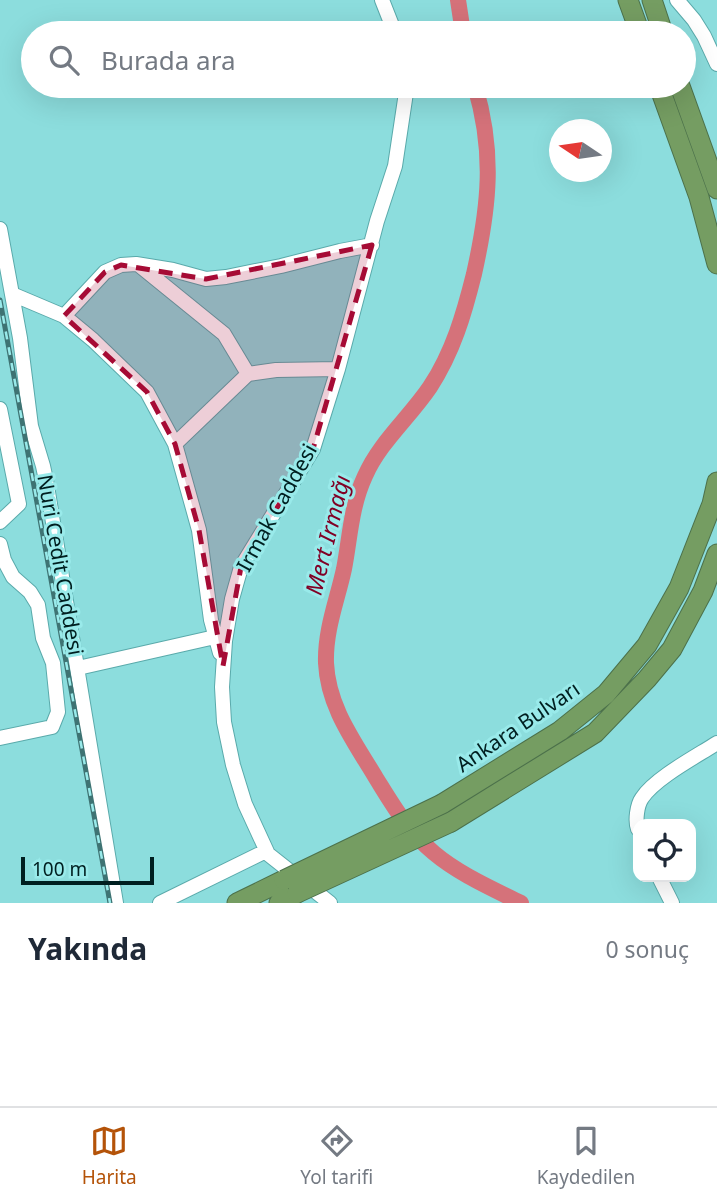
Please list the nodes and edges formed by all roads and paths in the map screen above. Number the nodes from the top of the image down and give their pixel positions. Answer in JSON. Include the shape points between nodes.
{"nodes":[{"id":1,"x":383,"y":0,"type":"edge"},
{"id":2,"x":628,"y":0,"type":"edge"},
{"id":3,"x":652,"y":0,"type":"edge"},
{"id":4,"x":677,"y":0,"type":"edge"},
{"id":5,"x":391,"y":21,"type":"edge"},
{"id":6,"x":636,"y":21,"type":"edge"},
{"id":7,"x":659,"y":21,"type":"edge"},
{"id":8,"x":695,"y":21,"type":"edge"},
{"id":9,"x":696,"y":23,"type":"edge"},
{"id":10,"x":717,"y":64,"type":"edge"},
{"id":11,"x":405,"y":98,"type":"edge"},
{"id":12,"x":663,"y":98,"type":"edge"},
{"id":13,"x":684,"y":98,"type":"edge"},
{"id":14,"x":717,"y":189,"type":"edge"},
{"id":15,"x":0,"y":229,"type":"edge"},
{"id":16,"x":372,"y":246,"type":"junction"},
{"id":17,"x":136,"y":264,"type":"junction"},
{"id":18,"x":717,"y":264,"type":"edge"},
{"id":19,"x":12,"y":294,"type":"junction"},
{"id":20,"x":64,"y":316,"type":"junction"},
{"id":21,"x":338,"y":369,"type":"junction"},
{"id":22,"x":248,"y":374,"type":"junction"},
{"id":23,"x":0,"y":409,"type":"edge"},
{"id":24,"x":175,"y":444,"type":"junction"},
{"id":25,"x":717,"y":482,"type":"edge"},
{"id":26,"x":0,"y":522,"type":"edge"},
{"id":27,"x":0,"y":544,"type":"edge"},
{"id":28,"x":717,"y":554,"type":"edge"},
{"id":29,"x":215,"y":636,"type":"junction"},
{"id":30,"x":223,"y":666,"type":"junction"},
{"id":31,"x":78,"y":668,"type":"junction"},
{"id":32,"x":0,"y":738,"type":"edge"},
{"id":33,"x":717,"y":743,"type":"edge"},
{"id":34,"x":637,"y":819,"type":"edge"},
{"id":35,"x":266,"y":851,"type":"junction"},
{"id":36,"x":662,"y":882,"type":"edge"},
{"id":37,"x":290,"y":887,"type":"junction"},
{"id":38,"x":116,"y":903,"type":"edge"},
{"id":39,"x":160,"y":903,"type":"edge"},
{"id":40,"x":237,"y":903,"type":"edge"},
{"id":41,"x":279,"y":903,"type":"edge"},
{"id":42,"x":330,"y":903,"type":"edge"},
{"id":43,"x":672,"y":903,"type":"edge"}],
"edges":[{"from":1,"to":5,"type":"street"},
{"from":2,"to":6,"type":"highway"},
{"from":3,"to":7,"type":"highway"},
{"from":4,"to":8,"type":"street"},
{"from":9,"to":10,"type":"street"},
{"from":11,"to":16,"type":"street","name":"Irmak Caddesi","via":[[395,166]]},
{"from":12,"to":18,"type":"highway"},
{"from":13,"to":14,"type":"highway"},
{"from":15,"to":19,"type":"street","name":"Nuri Cedit Caddesi"},
{"from":16,"to":17,"type":"street","via":[[206,279]]},
{"from":16,"to":21,"type":"street","name":"Irmak Caddesi"},
{"from":17,"to":20,"type":"street","via":[[105,272]]},
{"from":17,"to":22,"type":"street","via":[[224,334]]},
{"from":19,"to":20,"type":"street"},
{"from":19,"to":31,"type":"street","name":"Nuri Cedit Caddesi","via":[[31,426],[43,466]]},
{"from":20,"to":24,"type":"street","via":[[147,392]]},
{"from":21,"to":22,"type":"street"},
{"from":21,"to":30,"type":"street","name":"Irmak Caddesi","via":[[313,449],[241,567]]},
{"from":22,"to":24,"type":"street"},
{"from":23,"to":26,"type":"street","via":[[19,504]]},
{"from":24,"to":29,"type":"street","via":[[199,530]]},
{"from":25,"to":37,"type":"highway","name":"Ankara Bulvarı","bridge":true,"via":[[679,588],[647,645],[606,694],[560,731],[442,804]]},
{"from":27,"to":32,"type":"street","via":[[13,577],[38,605],[53,663],[58,712],[52,727]]},
{"from":28,"to":37,"type":"highway","name":"Ankara Bulvarı","bridge":true,"via":[[703,592],[672,649],[595,733],[452,822]]},
{"from":29,"to":30,"type":"street"},
{"from":29,"to":31,"type":"street"},
{"from":30,"to":35,"type":"street","name":"Irmak Caddesi","via":[[224,722],[233,765]]},
{"from":31,"to":38,"type":"street","name":"Nuri Cedit Caddesi"},
{"from":33,"to":34,"type":"street","via":[[661,779],[640,799]]},
{"from":35,"to":39,"type":"street"},
{"from":35,"to":42,"type":"street","name":"Irmak Caddesi"},
{"from":36,"to":43,"type":"street"},
{"from":37,"to":40,"type":"highway","name":"Ankara Bulvarı"},
{"from":37,"to":41,"type":"highway","name":"Ankara Bulvarı"}]}
